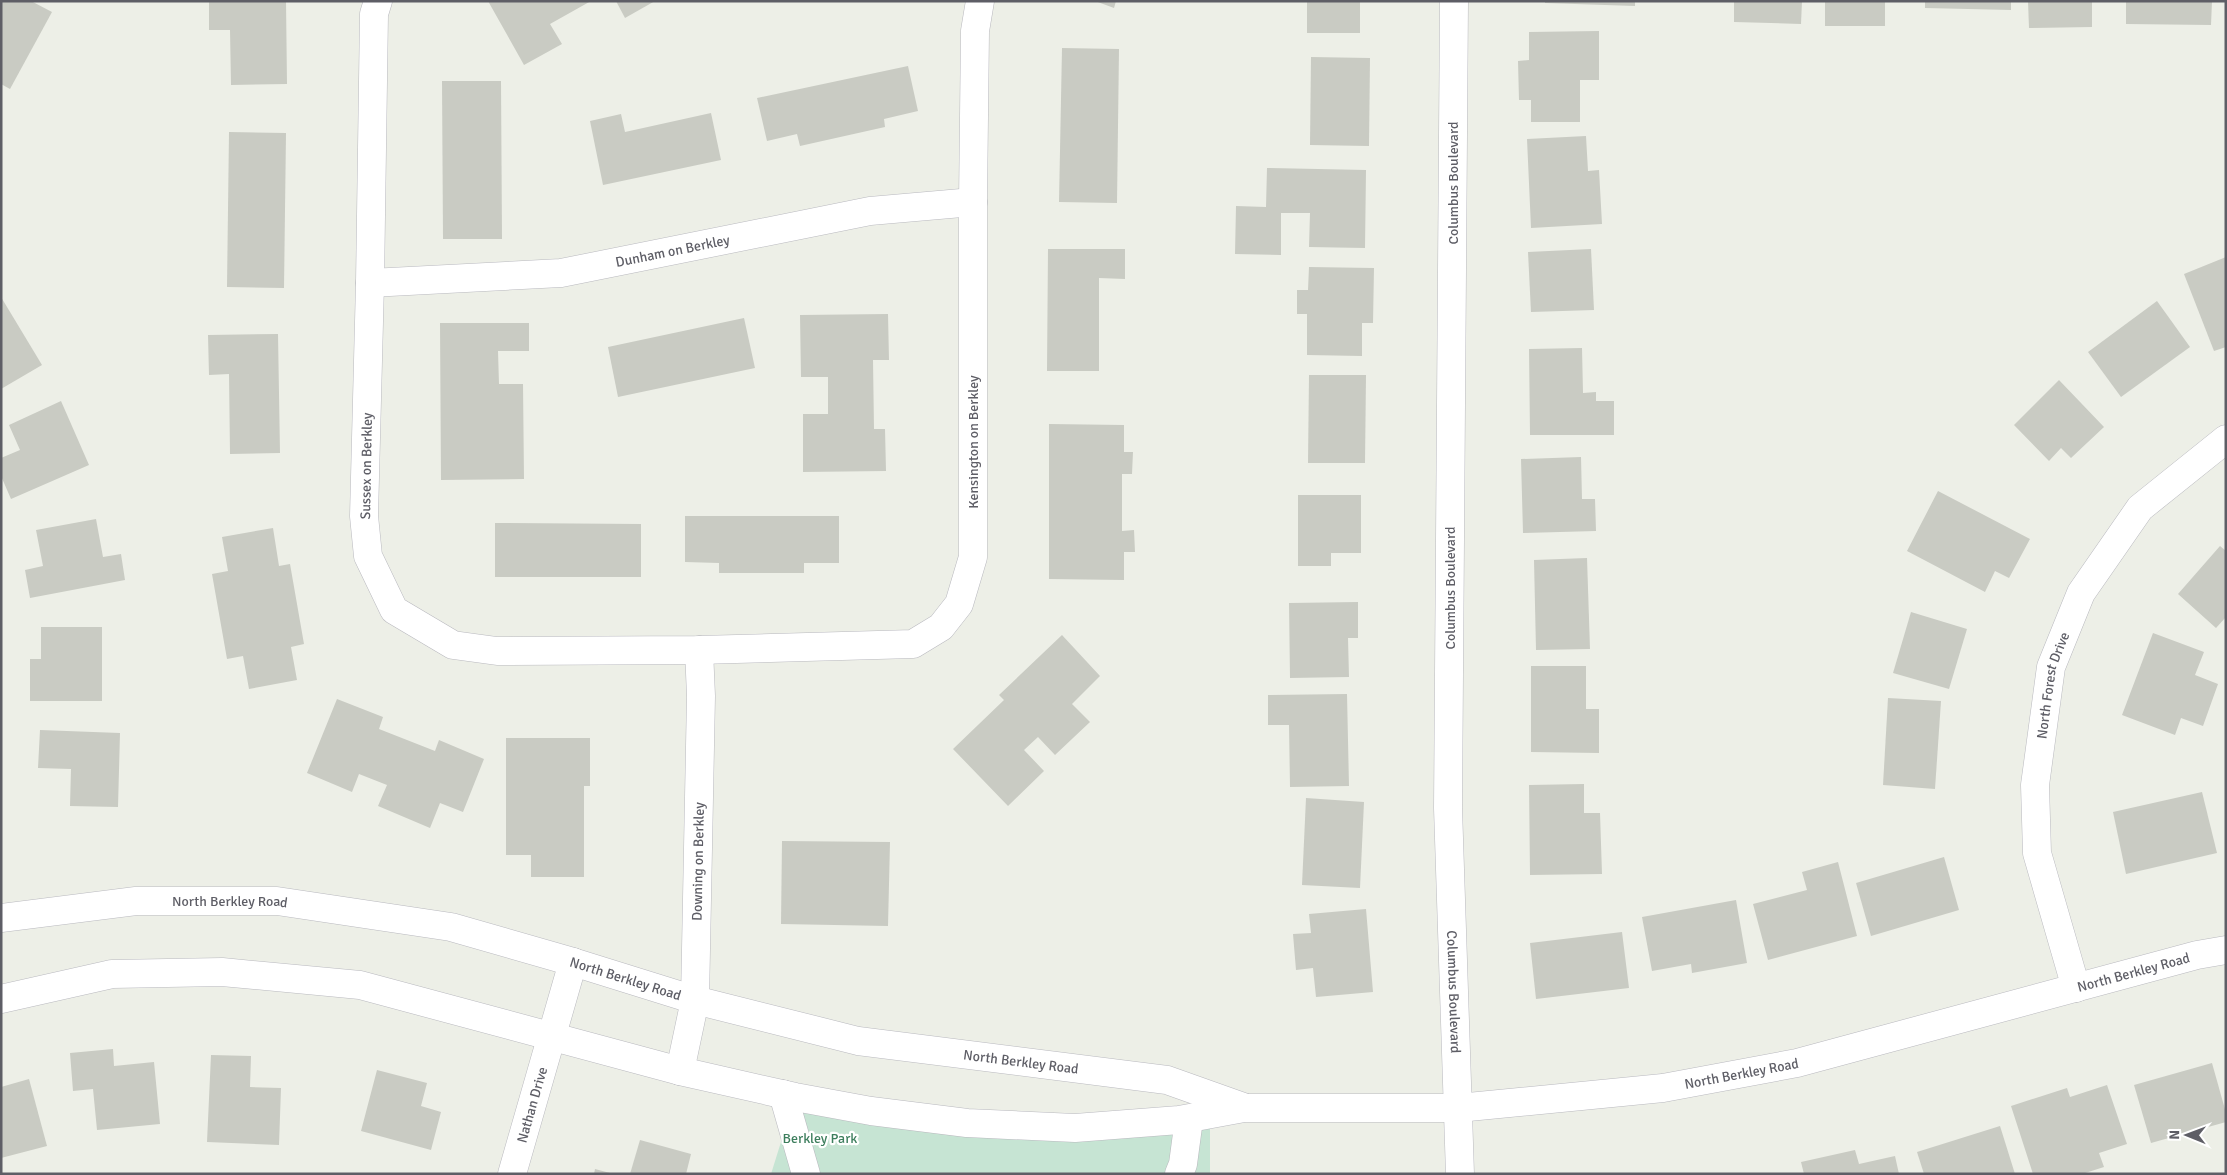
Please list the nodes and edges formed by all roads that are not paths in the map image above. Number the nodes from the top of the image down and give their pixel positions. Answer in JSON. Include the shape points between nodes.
{"nodes":[{"id":1,"x":378,"y":1,"type":"edge"},
{"id":2,"x":980,"y":1,"type":"edge"},
{"id":3,"x":1454,"y":1,"type":"edge"},
{"id":4,"x":973,"y":202,"type":"junction"},
{"id":5,"x":370,"y":283,"type":"junction"},
{"id":6,"x":2226,"y":439,"type":"edge"},
{"id":7,"x":699,"y":650,"type":"junction"},
{"id":8,"x":1,"y":918,"type":"edge"},
{"id":9,"x":2226,"y":950,"type":"edge"},
{"id":10,"x":573,"y":962,"type":"junction"},
{"id":11,"x":2076,"y":988,"type":"junction"},
{"id":12,"x":1,"y":999,"type":"edge"},
{"id":13,"x":695,"y":1000,"type":"junction"},
{"id":14,"x":552,"y":1035,"type":"junction"},
{"id":15,"x":680,"y":1071,"type":"junction"},
{"id":16,"x":783,"y":1094,"type":"junction"},
{"id":17,"x":1244,"y":1108,"type":"junction"},
{"id":18,"x":1458,"y":1108,"type":"junction"},
{"id":19,"x":1189,"y":1119,"type":"junction"},
{"id":20,"x":512,"y":1174,"type":"edge"},
{"id":21,"x":806,"y":1174,"type":"edge"},
{"id":22,"x":1179,"y":1174,"type":"edge"},
{"id":23,"x":1460,"y":1174,"type":"edge"}],
"edges":[{"from":1,"to":5,"type":"street","name":"Sussex on Berkley","via":[[374,14]]},
{"from":2,"to":4,"type":"street","name":"Kensington on Berkley","via":[[975,31]]},
{"from":3,"to":18,"type":"street","name":"Columbus Boulevard","via":[[1448,808]]},
{"from":4,"to":5,"type":"street","name":"Dunham on Berkley","via":[[870,211],[561,273]]},
{"from":4,"to":7,"type":"street","name":"Kensington on Berkley","via":[[973,557],[959,604],[941,627],[913,644]]},
{"from":5,"to":7,"type":"street","name":"Sussex on Berkley","via":[[364,516],[368,556],[394,610],[453,645],[498,651]]},
{"from":6,"to":11,"type":"street","name":"North Forest Drive","via":[[2140,508],[2081,593],[2051,667],[2035,785],[2037,853]]},
{"from":7,"to":13,"type":"street","name":"Downing on Berkley","via":[[701,696]]},
{"from":8,"to":10,"type":"street","name":"North Berkley Road","via":[[136,901],[277,901],[451,928]]},
{"from":9,"to":11,"type":"street","name":"North Berkley Road"},
{"from":10,"to":13,"type":"street","name":"North Berkley Road"},
{"from":10,"to":14,"type":"street","name":"Nathan Drive"},
{"from":11,"to":18,"type":"street","name":"North Berkley Road","via":[[1788,1064],[1663,1088]]},
{"from":12,"to":14,"type":"street","name":"North Berkley Road","via":[[112,974],[222,972],[360,984]]},
{"from":13,"to":15,"type":"street","name":"Downing on Berkley"},
{"from":13,"to":17,"type":"street","name":"North Berkley Road","via":[[858,1041],[1166,1080]]},
{"from":14,"to":15,"type":"street","name":"North Berkley Road"},
{"from":14,"to":20,"type":"street","name":"Nathan Drive"},
{"from":15,"to":16,"type":"street","name":"North Berkley Road"},
{"from":16,"to":19,"type":"street","name":"North Berkley Road","via":[[871,1111],[967,1123],[1075,1128]]},
{"from":16,"to":21,"type":"street"},
{"from":17,"to":18,"type":"street","name":"North Berkley Road"},
{"from":17,"to":19,"type":"street","name":"North Berkley Road"},
{"from":18,"to":23,"type":"street","name":"Columbus Boulevard"},
{"from":19,"to":22,"type":"street"}]}
